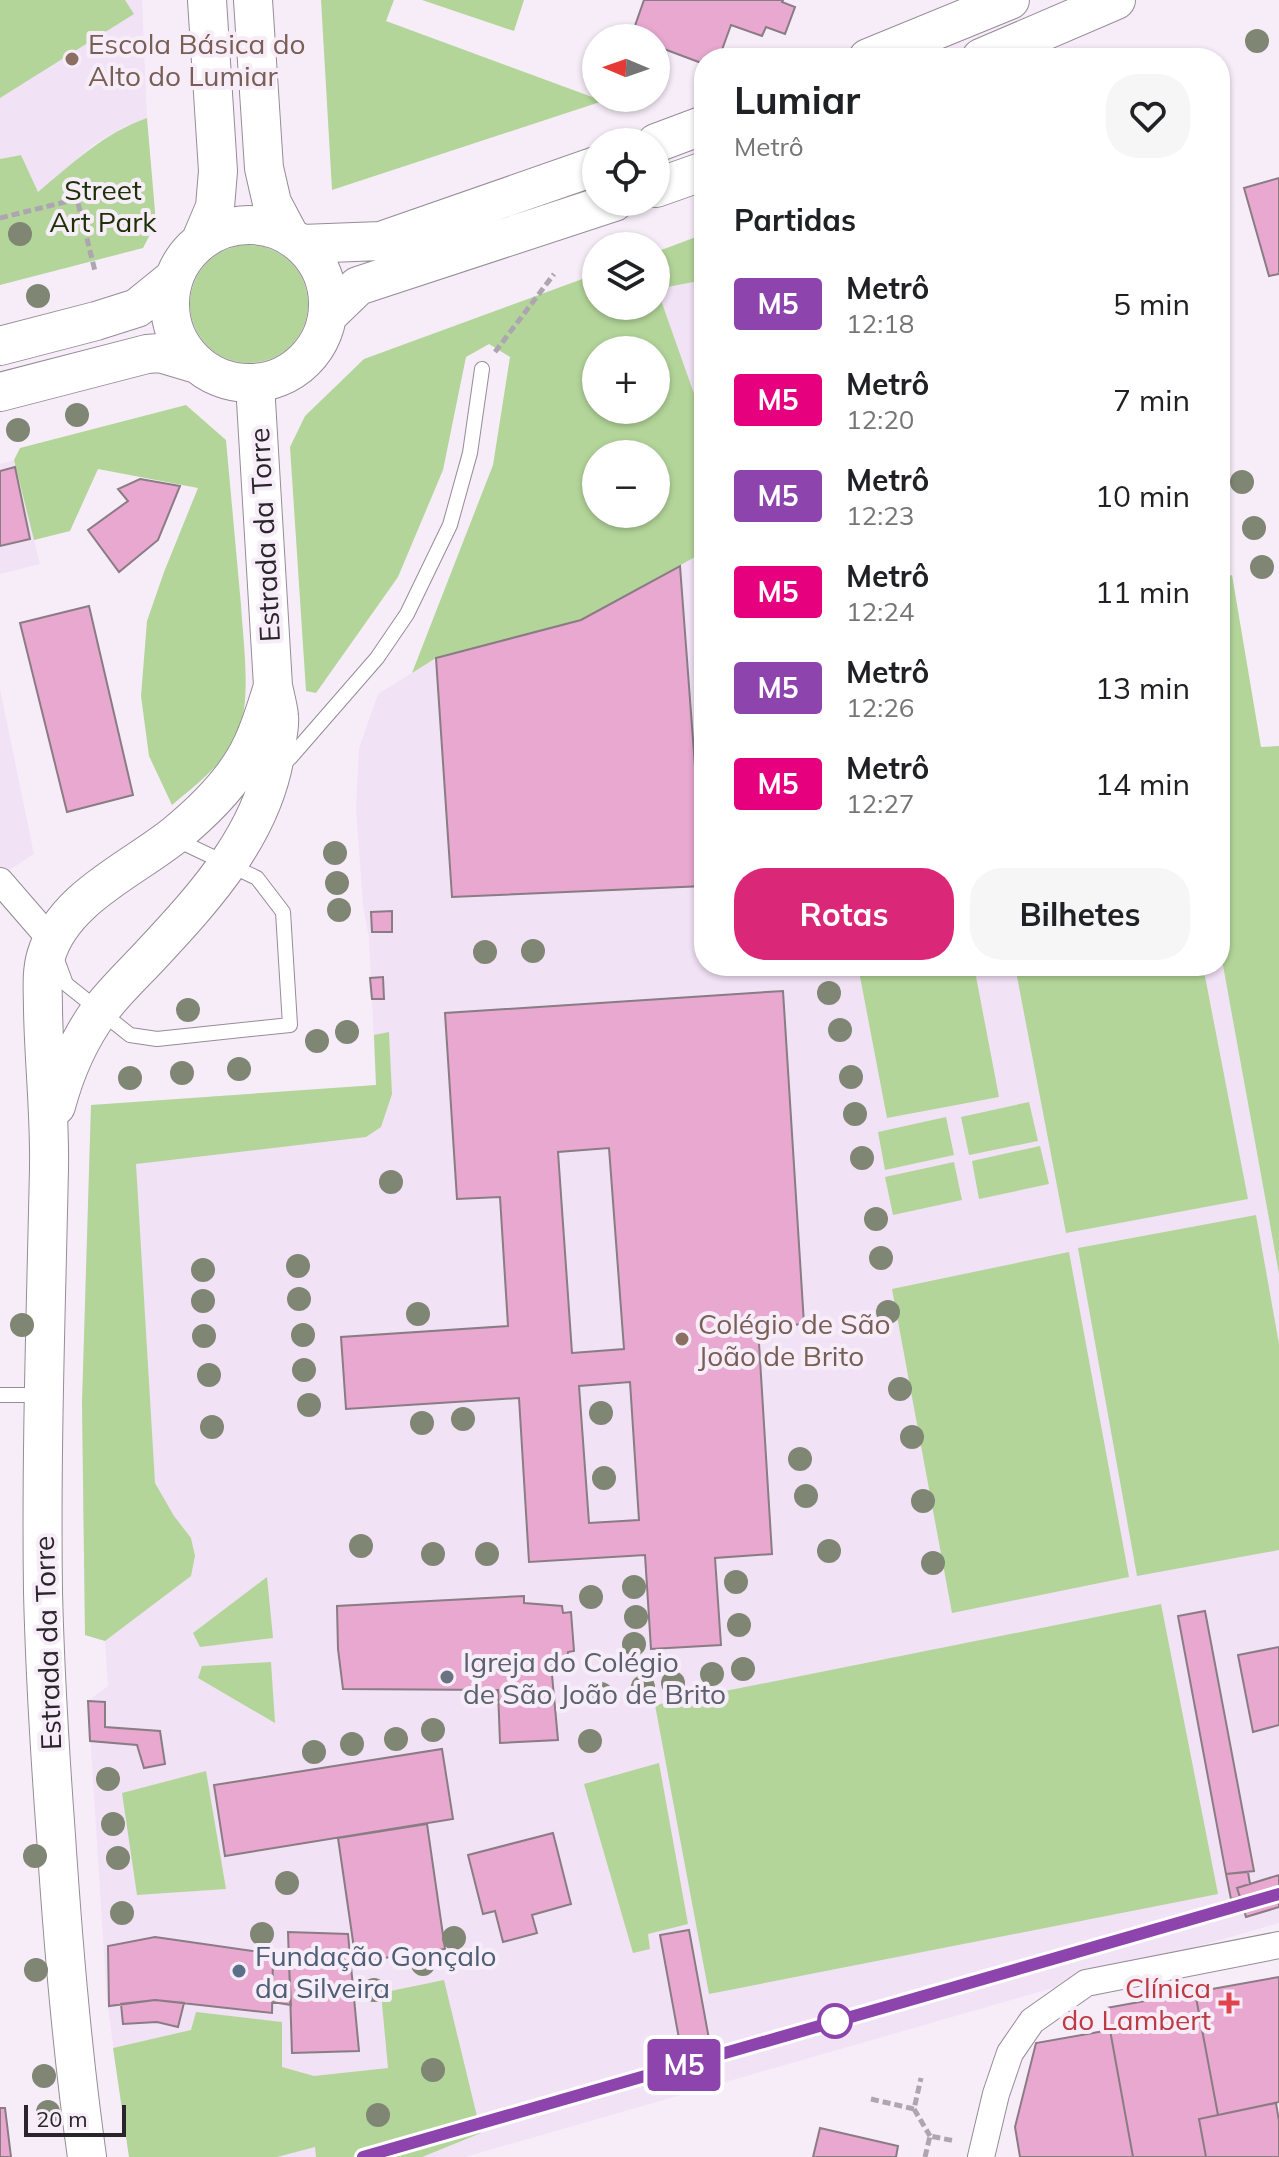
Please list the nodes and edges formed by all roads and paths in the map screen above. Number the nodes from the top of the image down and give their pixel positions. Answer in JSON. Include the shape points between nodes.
{"nodes":[{"id":1,"x":207,"y":0,"type":"edge"},
{"id":2,"x":253,"y":0,"type":"edge"},
{"id":3,"x":1010,"y":0,"type":"edge"},
{"id":4,"x":1116,"y":0,"type":"edge"},
{"id":5,"x":892,"y":48,"type":"edge"},
{"id":6,"x":1004,"y":48,"type":"edge"},
{"id":7,"x":694,"y":129,"type":"edge"},
{"id":8,"x":670,"y":138,"type":"edge"},
{"id":9,"x":582,"y":171,"type":"edge"},
{"id":10,"x":694,"y":175,"type":"edge"},
{"id":11,"x":670,"y":183,"type":"edge"},
{"id":12,"x":582,"y":212,"type":"edge"},
{"id":13,"x":0,"y":218,"type":"edge"},
{"id":14,"x":201,"y":240,"type":"junction"},
{"id":15,"x":296,"y":240,"type":"junction"},
{"id":16,"x":95,"y":271,"type":"dead end"},
{"id":17,"x":554,"y":274,"type":"dead end"},
{"id":18,"x":174,"y":278,"type":"junction"},
{"id":19,"x":328,"y":315,"type":"junction"},
{"id":20,"x":0,"y":346,"type":"edge"},
{"id":21,"x":197,"y":364,"type":"junction"},
{"id":22,"x":482,"y":369,"type":"joint"},
{"id":23,"x":255,"y":384,"type":"junction"},
{"id":24,"x":0,"y":392,"type":"edge"},
{"id":25,"x":273,"y":686,"type":"junction"},
{"id":26,"x":272,"y":773,"type":"junction"},
{"id":27,"x":172,"y":837,"type":"junction"},
{"id":28,"x":229,"y":864,"type":"junction"},
{"id":29,"x":0,"y":881,"type":"edge"},
{"id":30,"x":52,"y":941,"type":"junction"},
{"id":31,"x":100,"y":1011,"type":"junction"},
{"id":32,"x":50,"y":1128,"type":"junction"},
{"id":33,"x":0,"y":1395,"type":"edge"},
{"id":34,"x":44,"y":1395,"type":"junction"},
{"id":35,"x":1279,"y":1945,"type":"edge"},
{"id":36,"x":921,"y":2078,"type":"dead end"},
{"id":37,"x":871,"y":2099,"type":"dead end"},
{"id":38,"x":914,"y":2109,"type":"junction"},
{"id":39,"x":930,"y":2136,"type":"junction"},
{"id":40,"x":982,"y":2152,"type":"edge"},
{"id":41,"x":87,"y":2157,"type":"edge"},
{"id":42,"x":925,"y":2157,"type":"edge"}],
"edges":[{"from":1,"to":14,"type":"street","via":[[218,171],[215,207]]},
{"from":2,"to":15,"type":"street","via":[[264,168],[272,203]]},
{"from":3,"to":5,"type":"street"},
{"from":4,"to":6,"type":"street"},
{"from":7,"to":8,"type":"street"},
{"from":9,"to":15,"type":"street","via":[[381,241]]},
{"from":10,"to":11,"type":"street"},
{"from":12,"to":19,"type":"street","via":[[358,286]]},
{"from":13,"to":16,"type":"path","via":[[77,199]]},
{"from":14,"to":15,"type":"street","via":[[244,224]]},
{"from":14,"to":18,"type":"street"},
{"from":15,"to":19,"type":"street","via":[[312,255],[326,284]]},
{"from":17,"to":22,"type":"path"},
{"from":18,"to":20,"type":"street","via":[[137,308]]},
{"from":18,"to":21,"type":"street","via":[[172,324]]},
{"from":19,"to":23,"type":"street","via":[[318,344],[298,368]]},
{"from":21,"to":23,"type":"street","via":[[223,380]]},
{"from":21,"to":24,"type":"street","via":[[147,354]]},
{"from":22,"to":26,"type":"lane","via":[[470,453],[450,525],[407,614],[377,658]]},
{"from":23,"to":25,"type":"street","name":"Estrada da Torre"},
{"from":25,"to":26,"type":"street","name":"Estrada da Torre","via":[[279,718]]},
{"from":25,"to":27,"type":"street","name":"Estrada da Torre","via":[[239,768]]},
{"from":26,"to":28,"type":"street","name":"Estrada da Torre","via":[[258,812]]},
{"from":27,"to":28,"type":"lane"},
{"from":27,"to":30,"type":"street","name":"Estrada da Torre","via":[[81,903]]},
{"from":28,"to":31,"type":"street","name":"Estrada da Torre"},
{"from":28,"to":31,"type":"lane","via":[[257,878],[283,912],[290,1025],[157,1039],[130,1035]]},
{"from":29,"to":30,"type":"street"},
{"from":30,"to":31,"type":"lane","via":[[66,984]]},
{"from":30,"to":32,"type":"street","name":"Estrada da Torre","via":[[43,972]]},
{"from":31,"to":32,"type":"street","name":"Estrada da Torre","via":[[77,1046]]},
{"from":32,"to":34,"type":"street","name":"Estrada da Torre"},
{"from":33,"to":34,"type":"lane"},
{"from":34,"to":41,"type":"street","name":"Estrada da Torre","via":[[49,1740]]},
{"from":35,"to":40,"type":"street","via":[[1086,1983],[1032,2021],[1010,2053]]},
{"from":36,"to":38,"type":"path"},
{"from":37,"to":38,"type":"path"},
{"from":38,"to":39,"type":"path"},
{"from":39,"to":40,"type":"path"},
{"from":39,"to":42,"type":"path"}]}
